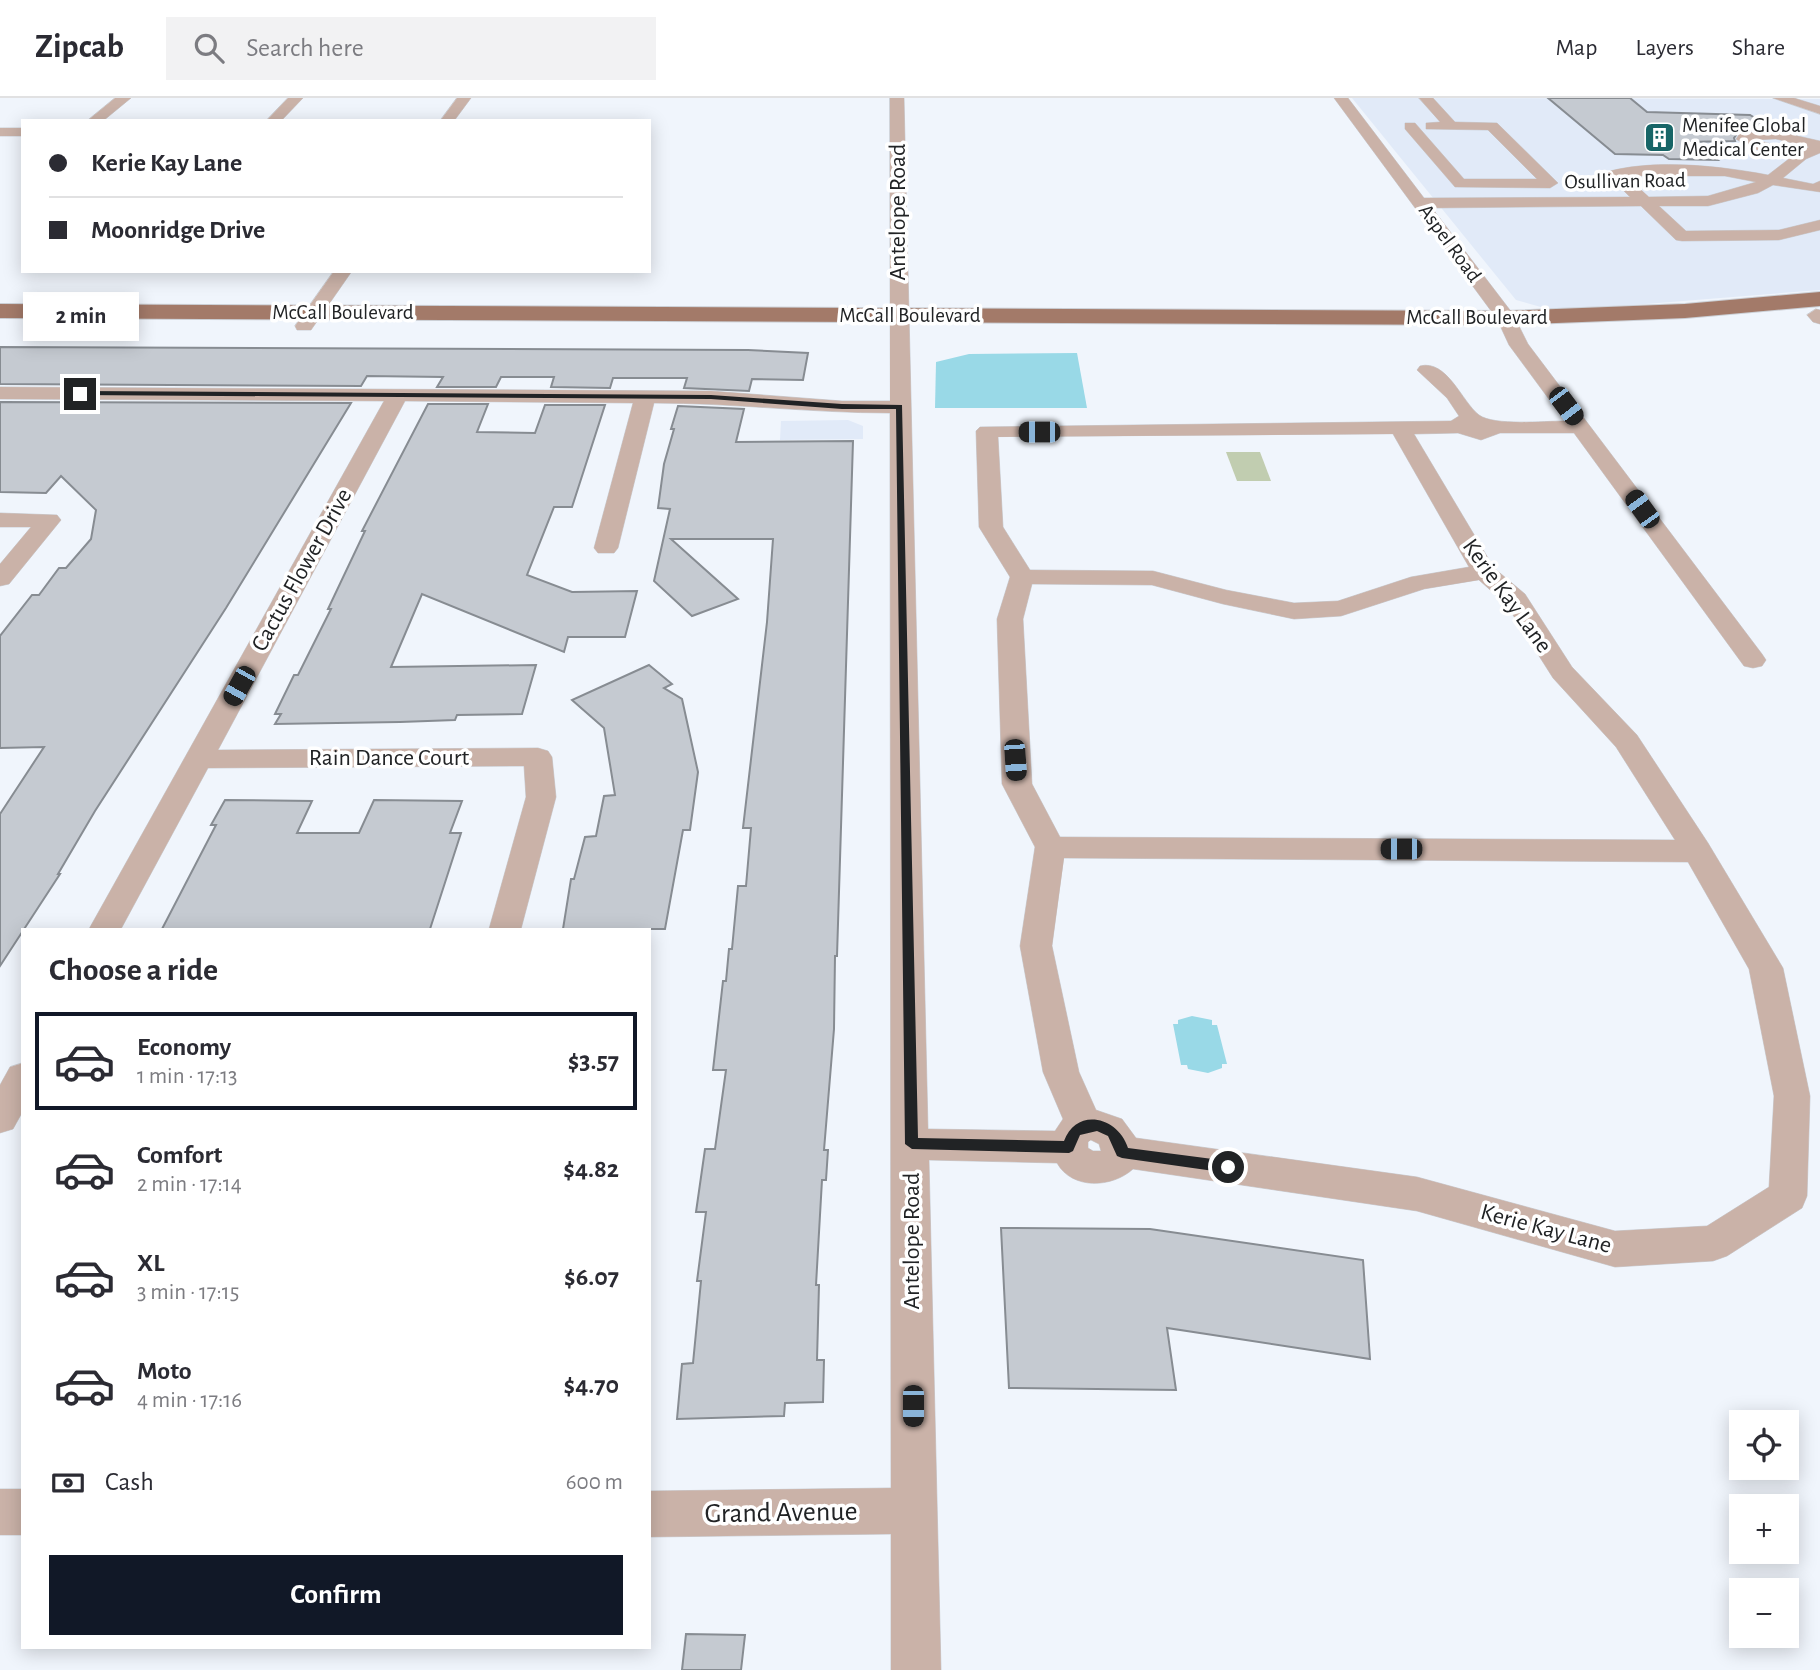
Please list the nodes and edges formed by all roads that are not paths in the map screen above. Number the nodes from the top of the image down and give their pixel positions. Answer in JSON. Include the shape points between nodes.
{"nodes":[{"id":1,"x":124,"y":98,"type":"edge"},
{"id":2,"x":296,"y":98,"type":"edge"},
{"id":3,"x":464,"y":98,"type":"edge"},
{"id":4,"x":897,"y":98,"type":"edge"},
{"id":5,"x":1341,"y":98,"type":"edge"},
{"id":6,"x":1426,"y":98,"type":"edge"},
{"id":7,"x":1780,"y":98,"type":"edge"},
{"id":8,"x":1820,"y":110,"type":"edge"},
{"id":9,"x":97,"y":119,"type":"edge"},
{"id":10,"x":275,"y":119,"type":"edge"},
{"id":11,"x":448,"y":119,"type":"edge"},
{"id":12,"x":1398,"y":126,"type":"junction"},
{"id":13,"x":1451,"y":126,"type":"junction"},
{"id":14,"x":1363,"y":127,"type":"junction"},
{"id":15,"x":0,"y":132,"type":"edge"},
{"id":16,"x":21,"y":132,"type":"edge"},
{"id":17,"x":1819,"y":149,"type":"edge"},
{"id":18,"x":1801,"y":156,"type":"junction"},
{"id":19,"x":1773,"y":179,"type":"junction"},
{"id":20,"x":1820,"y":186,"type":"edge"},
{"id":21,"x":1645,"y":202,"type":"junction"},
{"id":22,"x":1421,"y":204,"type":"junction"},
{"id":23,"x":1820,"y":225,"type":"edge"},
{"id":24,"x":341,"y":273,"type":"edge"},
{"id":25,"x":0,"y":311,"type":"edge"},
{"id":26,"x":1819,"y":311,"type":"edge"},
{"id":27,"x":309,"y":319,"type":"junction"},
{"id":28,"x":898,"y":322,"type":"junction"},
{"id":29,"x":0,"y":325,"type":"edge"},
{"id":30,"x":1508,"y":325,"type":"junction"},
{"id":31,"x":1427,"y":370,"type":"dead end"},
{"id":32,"x":0,"y":393,"type":"edge"},
{"id":33,"x":398,"y":395,"type":"junction"},
{"id":34,"x":645,"y":397,"type":"junction"},
{"id":35,"x":900,"y":407,"type":"junction"},
{"id":36,"x":1475,"y":424,"type":"junction"},
{"id":37,"x":1581,"y":427,"type":"junction"},
{"id":38,"x":1400,"y":428,"type":"junction"},
{"id":39,"x":0,"y":520,"type":"edge"},
{"id":40,"x":606,"y":548,"type":"dead end"},
{"id":41,"x":1484,"y":572,"type":"junction"},
{"id":42,"x":1022,"y":577,"type":"junction"},
{"id":43,"x":0,"y":579,"type":"edge"},
{"id":44,"x":1753,"y":660,"type":"dead end"},
{"id":45,"x":199,"y":759,"type":"junction"},
{"id":46,"x":1050,"y":847,"type":"junction"},
{"id":47,"x":1698,"y":851,"type":"junction"},
{"id":48,"x":106,"y":928,"type":"edge"},
{"id":49,"x":505,"y":928,"type":"edge"},
{"id":50,"x":21,"y":1081,"type":"edge"},
{"id":51,"x":0,"y":1118,"type":"edge"},
{"id":52,"x":1077,"y":1137,"type":"junction"},
{"id":53,"x":912,"y":1144,"type":"junction"},
{"id":54,"x":913,"y":1511,"type":"junction"},
{"id":55,"x":0,"y":1512,"type":"edge"},
{"id":56,"x":21,"y":1512,"type":"edge"},
{"id":57,"x":651,"y":1514,"type":"edge"},
{"id":58,"x":916,"y":1670,"type":"edge"}],
"edges":[{"from":1,"to":9,"type":"street"},
{"from":2,"to":10,"type":"street"},
{"from":3,"to":11,"type":"street"},
{"from":4,"to":28,"type":"street","name":"Antelope Road"},
{"from":5,"to":14,"type":"street","name":"Aspel Road"},
{"from":6,"to":13,"type":"street"},
{"from":7,"to":8,"type":"street"},
{"from":12,"to":13,"type":"street"},
{"from":12,"to":13,"type":"street","via":[[1460,184],[1550,183],[1492,126]]},
{"from":12,"to":14,"type":"street"},
{"from":14,"to":22,"type":"street","name":"Aspel Road"},
{"from":15,"to":16,"type":"street"},
{"from":17,"to":18,"type":"street","name":"Osullivan Road"},
{"from":17,"to":18,"type":"street","via":[[1761,134],[1743,139]]},
{"from":18,"to":19,"type":"street","name":"Osullivan Road"},
{"from":19,"to":20,"type":"street","via":[[1815,189]]},
{"from":19,"to":21,"type":"street","name":"Osullivan Road","via":[[1752,190],[1708,201]]},
{"from":19,"to":21,"type":"street","via":[[1710,170],[1615,174]]},
{"from":21,"to":22,"type":"street","name":"Osullivan Road"},
{"from":21,"to":23,"type":"street","via":[[1682,236],[1779,235]]},
{"from":22,"to":30,"type":"street","name":"Aspel Road"},
{"from":24,"to":27,"type":"street"},
{"from":25,"to":27,"type":"main road","name":"McCall Boulevard"},
{"from":26,"to":30,"type":"main road","name":"McCall Boulevard","via":[[1681,325]]},
{"from":27,"to":28,"type":"main road","name":"McCall Boulevard"},
{"from":27,"to":29,"type":"main road","name":"McCall Boulevard"},
{"from":28,"to":30,"type":"main road","name":"McCall Boulevard"},
{"from":28,"to":35,"type":"street","name":"Antelope Road"},
{"from":30,"to":37,"type":"street","name":"Aspel Road"},
{"from":31,"to":36,"type":"street","via":[[1454,394]]},
{"from":32,"to":33,"type":"street"},
{"from":33,"to":34,"type":"street"},
{"from":33,"to":45,"type":"street","name":"Cactus Flower Drive"},
{"from":34,"to":35,"type":"street"},
{"from":34,"to":40,"type":"street"},
{"from":35,"to":53,"type":"street","name":"Antelope Road"},
{"from":36,"to":37,"type":"street"},
{"from":36,"to":38,"type":"street"},
{"from":37,"to":44,"type":"street","name":"Aspel Road"},
{"from":38,"to":41,"type":"street","name":"Kerie Kay Lane"},
{"from":38,"to":42,"type":"street","via":[[987,432],[991,527]]},
{"from":39,"to":43,"type":"street","via":[[49,520]]},
{"from":41,"to":42,"type":"street","via":[[1420,582],[1341,608],[1294,611],[1153,578]]},
{"from":41,"to":47,"type":"street","name":"Kerie Kay Lane","via":[[1516,600],[1562,672],[1626,741]]},
{"from":42,"to":46,"type":"street","via":[[1010,619],[1017,784]]},
{"from":45,"to":48,"type":"street","name":"Cactus Flower Drive"},
{"from":45,"to":49,"type":"street","name":"Rain Dance Court","via":[[538,757],[541,797]]},
{"from":46,"to":47,"type":"street"},
{"from":46,"to":52,"type":"street","via":[[1036,946]]},
{"from":47,"to":52,"type":"street","name":"Kerie Kay Lane","via":[[1766,968],[1792,1096],[1788,1196],[1713,1243],[1615,1249],[1417,1194],[1122,1152],[1114,1164],[1098,1169],[1074,1159]]},
{"from":50,"to":51,"type":"street"},
{"from":52,"to":53,"type":"street"},
{"from":53,"to":54,"type":"street","name":"Antelope Road"},
{"from":54,"to":57,"type":"street","name":"Grand Avenue"},
{"from":54,"to":58,"type":"street","name":"Antelope Road"},
{"from":55,"to":56,"type":"street"}]}
